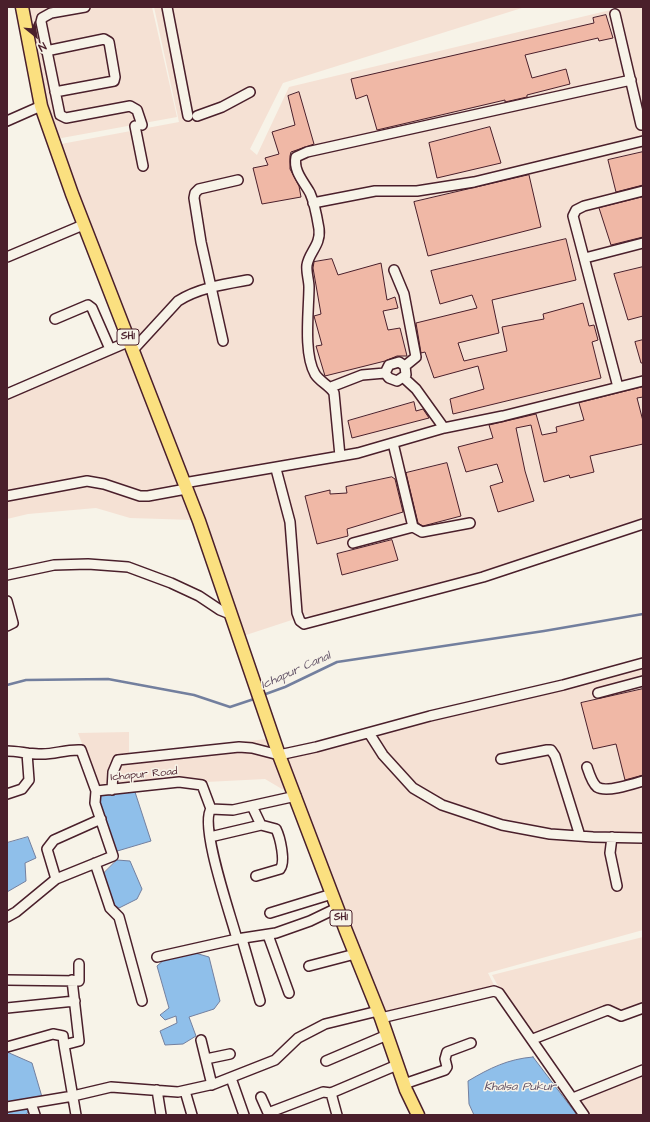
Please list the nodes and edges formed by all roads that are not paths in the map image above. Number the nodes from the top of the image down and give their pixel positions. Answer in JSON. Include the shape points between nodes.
{"nodes":[{"id":1,"x":22,"y":7,"type":"edge"},
{"id":2,"x":85,"y":7,"type":"edge"},
{"id":3,"x":167,"y":7,"type":"edge"},
{"id":4,"x":615,"y":14,"type":"dead end"},
{"id":5,"x":46,"y":51,"type":"junction"},
{"id":6,"x":631,"y":80,"type":"junction"},
{"id":7,"x":55,"y":92,"type":"junction"},
{"id":8,"x":250,"y":92,"type":"dead end"},
{"id":9,"x":41,"y":106,"type":"junction"},
{"id":10,"x":7,"y":121,"type":"edge"},
{"id":11,"x":642,"y":125,"type":"dead end"},
{"id":12,"x":643,"y":141,"type":"edge"},
{"id":13,"x":143,"y":166,"type":"dead end"},
{"id":14,"x":238,"y":180,"type":"dead end"},
{"id":15,"x":643,"y":191,"type":"edge"},
{"id":16,"x":313,"y":203,"type":"junction"},
{"id":17,"x":83,"y":225,"type":"junction"},
{"id":18,"x":643,"y":243,"type":"edge"},
{"id":19,"x":7,"y":257,"type":"edge"},
{"id":20,"x":585,"y":258,"type":"junction"},
{"id":21,"x":394,"y":270,"type":"dead end"},
{"id":22,"x":248,"y":280,"type":"dead end"},
{"id":23,"x":211,"y":288,"type":"junction"},
{"id":24,"x":55,"y":319,"type":"dead end"},
{"id":25,"x":223,"y":341,"type":"dead end"},
{"id":26,"x":131,"y":345,"type":"junction"},
{"id":27,"x":110,"y":349,"type":"junction"},
{"id":28,"x":405,"y":366,"type":"junction"},
{"id":29,"x":385,"y":373,"type":"junction"},
{"id":30,"x":404,"y":378,"type":"junction"},
{"id":31,"x":643,"y":382,"type":"edge"},
{"id":32,"x":331,"y":387,"type":"junction"},
{"id":33,"x":618,"y":388,"type":"junction"},
{"id":34,"x":7,"y":394,"type":"edge"},
{"id":35,"x":444,"y":428,"type":"junction"},
{"id":36,"x":393,"y":443,"type":"junction"},
{"id":37,"x":340,"y":456,"type":"junction"},
{"id":38,"x":276,"y":469,"type":"junction"},
{"id":39,"x":185,"y":486,"type":"junction"},
{"id":40,"x":7,"y":496,"type":"edge"},
{"id":41,"x":470,"y":523,"type":"dead end"},
{"id":42,"x":643,"y":524,"type":"edge"},
{"id":43,"x":413,"y":527,"type":"junction"},
{"id":44,"x":353,"y":543,"type":"dead end"},
{"id":45,"x":7,"y":575,"type":"edge"},
{"id":46,"x":7,"y":601,"type":"edge"},
{"id":47,"x":230,"y":614,"type":"junction"},
{"id":48,"x":7,"y":626,"type":"edge"},
{"id":49,"x":643,"y":664,"type":"edge"},
{"id":50,"x":643,"y":680,"type":"edge"},
{"id":51,"x":598,"y":693,"type":"dead end"},
{"id":52,"x":369,"y":733,"type":"junction"},
{"id":53,"x":7,"y":751,"type":"edge"},
{"id":54,"x":27,"y":753,"type":"junction"},
{"id":55,"x":279,"y":755,"type":"junction"},
{"id":56,"x":501,"y":760,"type":"dead end"},
{"id":57,"x":587,"y":767,"type":"dead end"},
{"id":58,"x":643,"y":781,"type":"edge"},
{"id":59,"x":112,"y":790,"type":"junction"},
{"id":60,"x":96,"y":791,"type":"junction"},
{"id":61,"x":7,"y":794,"type":"edge"},
{"id":62,"x":296,"y":796,"type":"junction"},
{"id":63,"x":252,"y":806,"type":"junction"},
{"id":64,"x":211,"y":809,"type":"junction"},
{"id":65,"x":101,"y":819,"type":"junction"},
{"id":66,"x":261,"y":825,"type":"junction"},
{"id":67,"x":580,"y":836,"type":"junction"},
{"id":68,"x":210,"y":837,"type":"junction"},
{"id":69,"x":612,"y":837,"type":"junction"},
{"id":70,"x":643,"y":838,"type":"edge"},
{"id":71,"x":95,"y":863,"type":"junction"},
{"id":72,"x":256,"y":876,"type":"dead end"},
{"id":73,"x":56,"y":879,"type":"junction"},
{"id":74,"x":617,"y":886,"type":"dead end"},
{"id":75,"x":332,"y":894,"type":"junction"},
{"id":76,"x":337,"y":908,"type":"junction"},
{"id":77,"x":270,"y":913,"type":"dead end"},
{"id":78,"x":7,"y":917,"type":"edge"},
{"id":79,"x":268,"y":935,"type":"junction"},
{"id":80,"x":239,"y":939,"type":"junction"},
{"id":81,"x":355,"y":954,"type":"junction"},
{"id":82,"x":157,"y":957,"type":"dead end"},
{"id":83,"x":79,"y":964,"type":"dead end"},
{"id":84,"x":309,"y":966,"type":"dead end"},
{"id":85,"x":7,"y":980,"type":"edge"},
{"id":86,"x":72,"y":980,"type":"junction"},
{"id":87,"x":289,"y":993,"type":"dead end"},
{"id":88,"x":75,"y":1001,"type":"junction"},
{"id":89,"x":142,"y":1001,"type":"dead end"},
{"id":90,"x":260,"y":1001,"type":"dead end"},
{"id":91,"x":7,"y":1008,"type":"edge"},
{"id":92,"x":643,"y":1008,"type":"edge"},
{"id":93,"x":380,"y":1015,"type":"junction"},
{"id":94,"x":387,"y":1035,"type":"junction"},
{"id":95,"x":533,"y":1039,"type":"junction"},
{"id":96,"x":201,"y":1040,"type":"dead end"},
{"id":97,"x":471,"y":1043,"type":"dead end"},
{"id":98,"x":64,"y":1045,"type":"junction"},
{"id":99,"x":7,"y":1047,"type":"edge"},
{"id":100,"x":230,"y":1054,"type":"dead end"},
{"id":101,"x":206,"y":1059,"type":"junction"},
{"id":102,"x":326,"y":1061,"type":"dead end"},
{"id":103,"x":397,"y":1065,"type":"junction"},
{"id":104,"x":643,"y":1070,"type":"edge"},
{"id":105,"x":231,"y":1078,"type":"junction"},
{"id":106,"x":404,"y":1084,"type":"junction"},
{"id":107,"x":212,"y":1085,"type":"junction"},
{"id":108,"x":157,"y":1090,"type":"junction"},
{"id":109,"x":185,"y":1091,"type":"junction"},
{"id":110,"x":330,"y":1093,"type":"junction"},
{"id":111,"x":73,"y":1096,"type":"junction"},
{"id":112,"x":261,"y":1097,"type":"dead end"},
{"id":113,"x":573,"y":1098,"type":"junction"},
{"id":114,"x":31,"y":1103,"type":"junction"},
{"id":115,"x":7,"y":1107,"type":"edge"},
{"id":116,"x":268,"y":1114,"type":"edge"},
{"id":117,"x":35,"y":1115,"type":"edge"},
{"id":118,"x":76,"y":1115,"type":"edge"},
{"id":119,"x":161,"y":1115,"type":"edge"},
{"id":120,"x":192,"y":1115,"type":"edge"},
{"id":121,"x":244,"y":1115,"type":"edge"},
{"id":122,"x":338,"y":1115,"type":"edge"},
{"id":123,"x":418,"y":1115,"type":"edge"},
{"id":124,"x":584,"y":1115,"type":"edge"}],
"edges":[{"from":1,"to":9,"type":"main road","number":"SH1"},
{"from":2,"to":5,"type":"street","via":[[51,13],[42,18],[41,28]]},
{"from":3,"to":8,"type":"street","via":[[193,116],[228,104]]},
{"from":4,"to":6,"type":"street"},
{"from":5,"to":7,"type":"street"},
{"from":5,"to":7,"type":"street","via":[[104,38],[109,42],[114,81]]},
{"from":6,"to":11,"type":"street"},
{"from":6,"to":16,"type":"street","via":[[298,155],[295,160],[299,176]]},
{"from":7,"to":13,"type":"street","via":[[62,118],[130,106],[137,110]]},
{"from":9,"to":10,"type":"street"},
{"from":9,"to":17,"type":"main road","number":"SH1"},
{"from":12,"to":16,"type":"street","via":[[474,182],[417,191],[375,191]]},
{"from":14,"to":23,"type":"street","via":[[199,189],[195,193],[201,242]]},
{"from":15,"to":20,"type":"street","via":[[576,210],[573,216]]},
{"from":16,"to":32,"type":"street","via":[[319,230],[317,245],[307,268],[308,339],[312,367],[316,375]]},
{"from":17,"to":19,"type":"street"},
{"from":17,"to":26,"type":"main road","number":"SH1"},
{"from":18,"to":20,"type":"street"},
{"from":20,"to":33,"type":"street"},
{"from":21,"to":28,"type":"street","via":[[404,294],[416,357]]},
{"from":22,"to":23,"type":"street"},
{"from":23,"to":25,"type":"street"},
{"from":23,"to":26,"type":"street","via":[[178,301]]},
{"from":24,"to":27,"type":"street","via":[[88,305],[92,308]]},
{"from":26,"to":27,"type":"street"},
{"from":26,"to":39,"type":"main road","number":"SH1"},
{"from":27,"to":34,"type":"street"},
{"from":28,"to":29,"type":"street","via":[[399,362],[393,363]]},
{"from":28,"to":30,"type":"street"},
{"from":29,"to":30,"type":"street","via":[[393,381]]},
{"from":29,"to":32,"type":"street","via":[[362,375]]},
{"from":30,"to":35,"type":"street","via":[[416,389]]},
{"from":31,"to":33,"type":"street"},
{"from":32,"to":37,"type":"street","via":[[336,398]]},
{"from":33,"to":35,"type":"street"},
{"from":35,"to":36,"type":"street"},
{"from":36,"to":37,"type":"street"},
{"from":36,"to":43,"type":"street"},
{"from":37,"to":38,"type":"street"},
{"from":38,"to":39,"type":"street"},
{"from":38,"to":42,"type":"street","via":[[290,522],[297,613],[304,624],[482,577]]},
{"from":39,"to":40,"type":"street","via":[[144,496],[87,481]]},
{"from":39,"to":47,"type":"main road","number":"SH1"},
{"from":41,"to":43,"type":"street","via":[[422,532]]},
{"from":43,"to":44,"type":"street"},
{"from":45,"to":47,"type":"street","via":[[54,565],[128,567],[172,583]]},
{"from":46,"to":48,"type":"street","via":[[13,623]]},
{"from":47,"to":55,"type":"main road","number":"SH1"},
{"from":49,"to":52,"type":"street"},
{"from":50,"to":51,"type":"street"},
{"from":52,"to":55,"type":"street"},
{"from":52,"to":67,"type":"street","via":[[383,755],[414,788],[442,805],[502,825],[550,834]]},
{"from":53,"to":54,"type":"street"},
{"from":54,"to":60,"type":"street","via":[[41,755],[68,749],[81,750]]},
{"from":54,"to":61,"type":"street","via":[[29,780],[22,789]]},
{"from":55,"to":59,"type":"street","via":[[239,747],[118,760],[112,772]]},
{"from":55,"to":62,"type":"main road","number":"SH1"},
{"from":56,"to":67,"type":"street","via":[[551,750],[556,756]]},
{"from":57,"to":58,"type":"street","via":[[596,786],[601,788],[616,788]]},
{"from":59,"to":60,"type":"street","name":"Ichapur Road"},
{"from":59,"to":64,"type":"street","name":"Ichapur Road","via":[[179,782],[202,785]]},
{"from":60,"to":65,"type":"street","via":[[95,803]]},
{"from":62,"to":63,"type":"street"},
{"from":62,"to":75,"type":"main road","number":"SH1"},
{"from":63,"to":64,"type":"street","via":[[234,810]]},
{"from":63,"to":66,"type":"street"},
{"from":64,"to":68,"type":"street","via":[[207,819]]},
{"from":65,"to":71,"type":"street","via":[[113,856]]},
{"from":65,"to":73,"type":"street","via":[[50,843],[47,849]]},
{"from":66,"to":68,"type":"street"},
{"from":66,"to":72,"type":"street","via":[[276,828],[283,863],[280,869]]},
{"from":67,"to":69,"type":"street"},
{"from":68,"to":80,"type":"street","via":[[213,858]]},
{"from":69,"to":70,"type":"street"},
{"from":69,"to":74,"type":"street","via":[[610,853]]},
{"from":71,"to":73,"type":"street"},
{"from":71,"to":89,"type":"street","via":[[110,908],[119,917]]},
{"from":73,"to":78,"type":"street"},
{"from":75,"to":76,"type":"main road","number":"SH1"},
{"from":75,"to":77,"type":"street"},
{"from":76,"to":79,"type":"street","via":[[310,921]]},
{"from":76,"to":81,"type":"main road","number":"SH1"},
{"from":79,"to":80,"type":"street"},
{"from":79,"to":87,"type":"street"},
{"from":80,"to":82,"type":"street"},
{"from":80,"to":90,"type":"street"},
{"from":81,"to":84,"type":"street"},
{"from":81,"to":93,"type":"main road","number":"SH1"},
{"from":83,"to":86,"type":"street","via":[[78,981]]},
{"from":85,"to":86,"type":"street"},
{"from":86,"to":88,"type":"street"},
{"from":88,"to":91,"type":"street"},
{"from":88,"to":98,"type":"street","via":[[79,1041]]},
{"from":92,"to":95,"type":"street","via":[[621,1016],[608,1010]]},
{"from":93,"to":94,"type":"main road","number":"SH1"},
{"from":93,"to":95,"type":"street","via":[[494,991],[502,995]]},
{"from":93,"to":105,"type":"street","via":[[326,1024],[298,1038],[275,1060]]},
{"from":94,"to":102,"type":"street"},
{"from":94,"to":103,"type":"main road","number":"SH1"},
{"from":95,"to":113,"type":"street"},
{"from":96,"to":101,"type":"street"},
{"from":97,"to":106,"type":"street","via":[[447,1052],[445,1070]]},
{"from":98,"to":99,"type":"street","via":[[63,1036],[53,1034]]},
{"from":98,"to":111,"type":"street"},
{"from":100,"to":101,"type":"street"},
{"from":101,"to":107,"type":"street"},
{"from":103,"to":106,"type":"main road","number":"SH1"},
{"from":103,"to":110,"type":"street"},
{"from":104,"to":113,"type":"street"},
{"from":105,"to":107,"type":"street"},
{"from":105,"to":121,"type":"street"},
{"from":106,"to":123,"type":"main road","number":"SH1"},
{"from":107,"to":109,"type":"street"},
{"from":108,"to":109,"type":"street"},
{"from":108,"to":111,"type":"street","via":[[111,1087]]},
{"from":108,"to":119,"type":"street"},
{"from":109,"to":120,"type":"street"},
{"from":110,"to":116,"type":"street","via":[[323,1092]]},
{"from":110,"to":122,"type":"street"},
{"from":111,"to":114,"type":"street"},
{"from":111,"to":118,"type":"street"},
{"from":112,"to":116,"type":"street"},
{"from":113,"to":124,"type":"street"},
{"from":114,"to":115,"type":"street"},
{"from":114,"to":117,"type":"street"}]}
